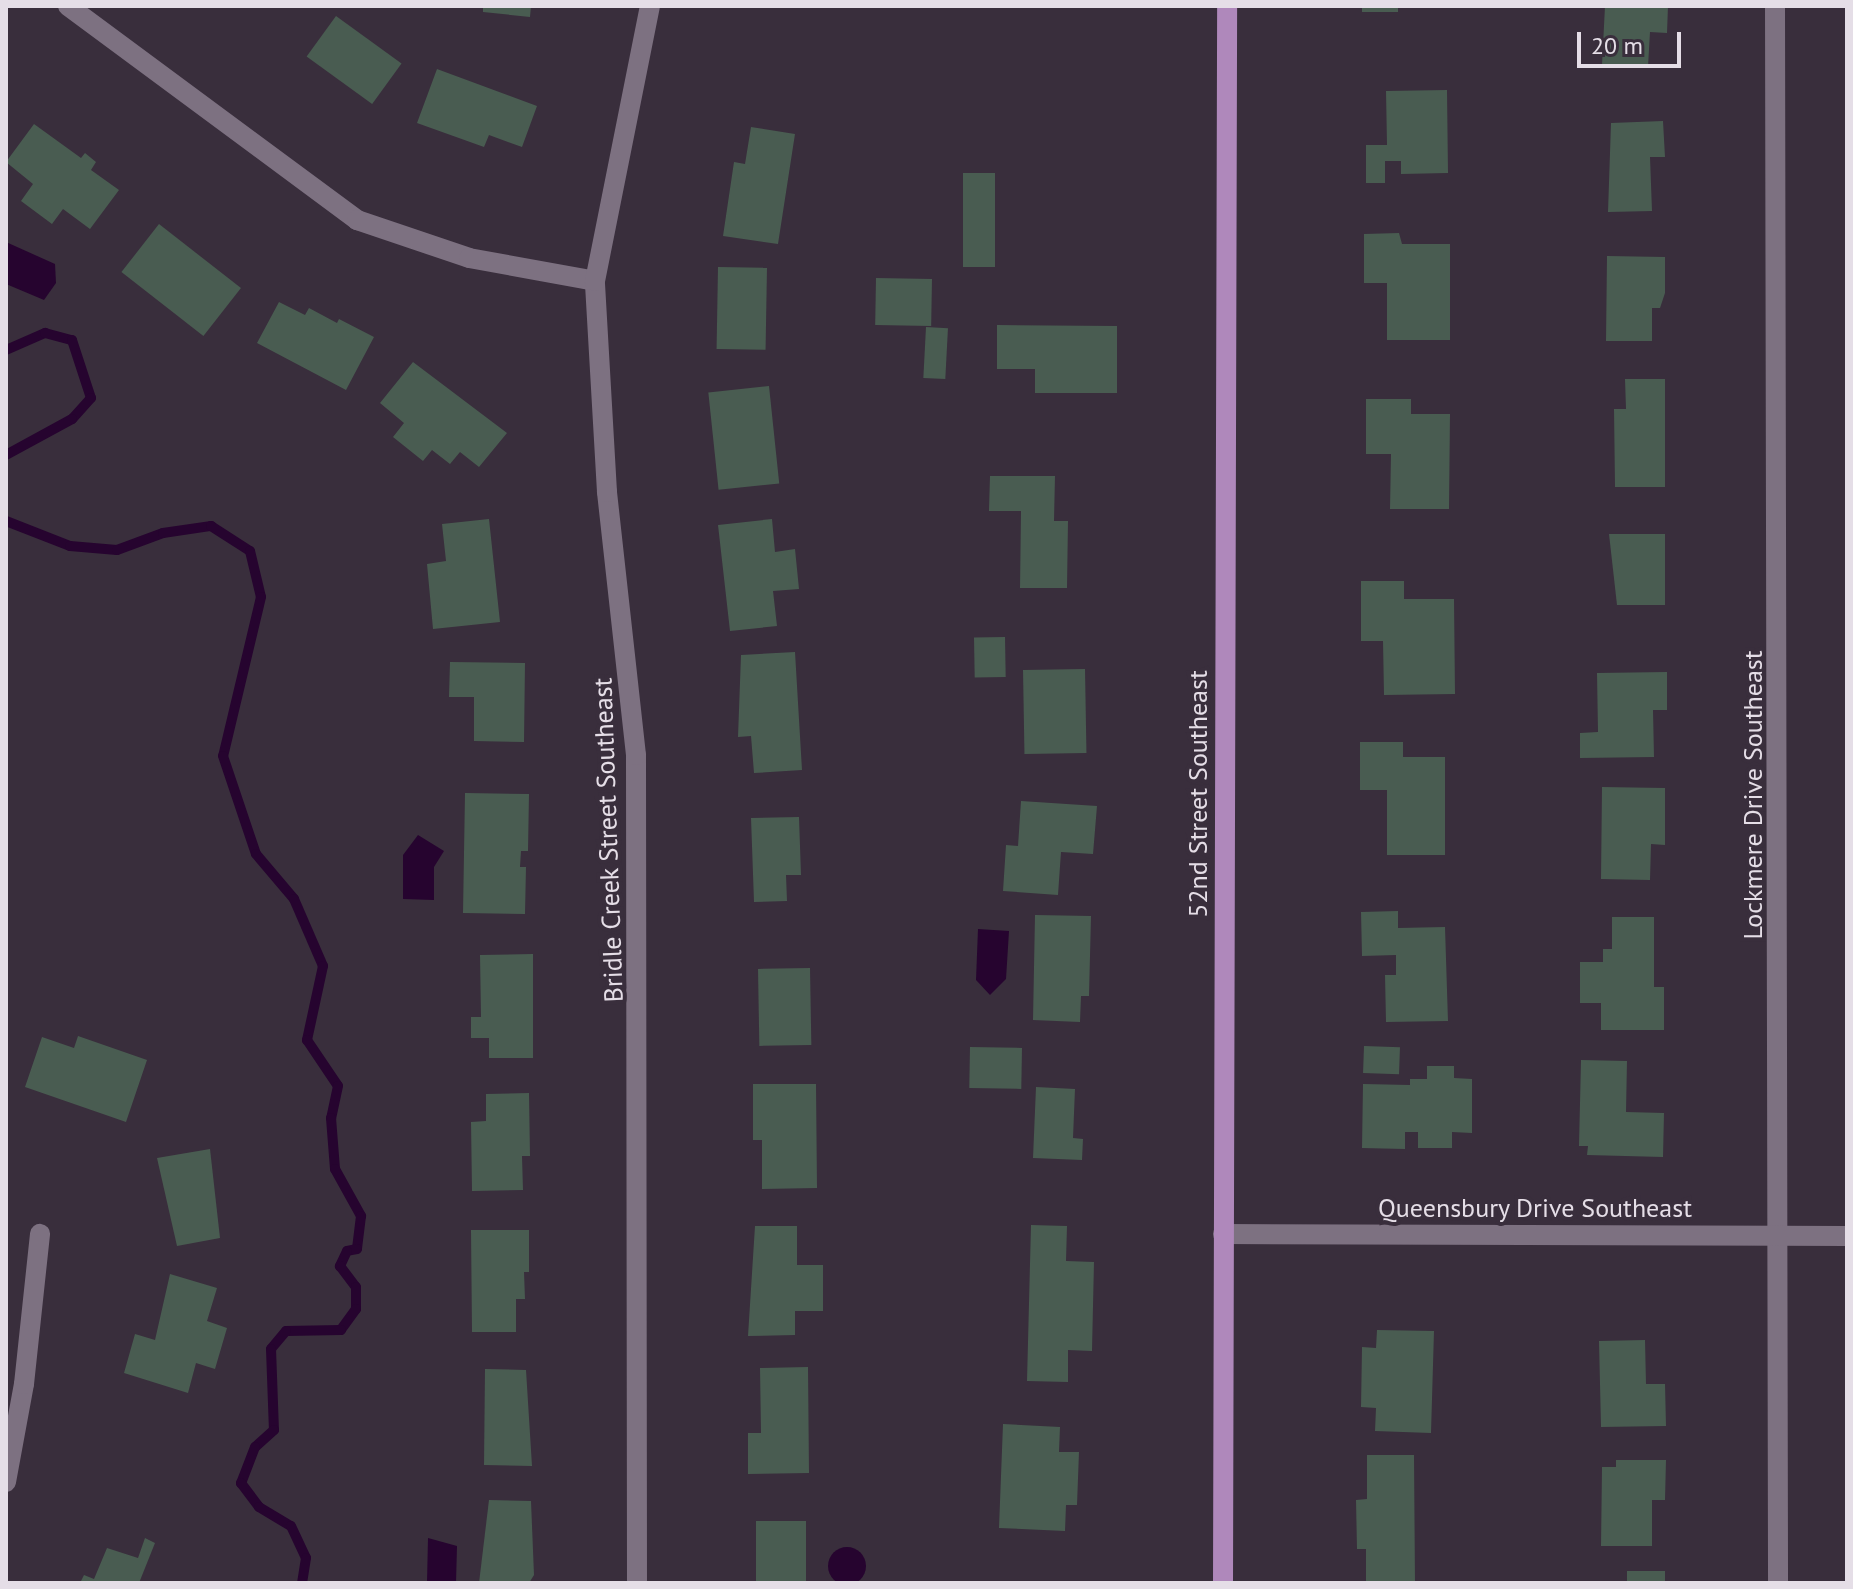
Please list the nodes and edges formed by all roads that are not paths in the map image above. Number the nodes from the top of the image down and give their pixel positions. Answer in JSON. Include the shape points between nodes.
{"nodes":[{"id":1,"x":68,"y":6,"type":"edge"},
{"id":2,"x":650,"y":6,"type":"edge"},
{"id":3,"x":1227,"y":6,"type":"edge"},
{"id":4,"x":1775,"y":6,"type":"edge"},
{"id":5,"x":595,"y":281,"type":"junction"},
{"id":6,"x":40,"y":1234,"type":"dead end"},
{"id":7,"x":1223,"y":1234,"type":"junction"},
{"id":8,"x":1780,"y":1236,"type":"junction"},
{"id":9,"x":1847,"y":1236,"type":"edge"},
{"id":10,"x":6,"y":1482,"type":"edge"},
{"id":11,"x":637,"y":1583,"type":"edge"},
{"id":12,"x":1223,"y":1583,"type":"edge"},
{"id":13,"x":1778,"y":1583,"type":"edge"}],
"edges":[{"from":1,"to":5,"type":"street","via":[[357,220],[469,258]]},
{"from":2,"to":5,"type":"street","name":"Bridle Creek Street Southeast"},
{"from":3,"to":7,"type":"main road","name":"52nd Street Southeast"},
{"from":4,"to":8,"type":"street","name":"Lockmere Drive Southeast"},
{"from":5,"to":11,"type":"street","name":"Bridle Creek Street Southeast","via":[[607,492],[636,755]]},
{"from":6,"to":10,"type":"street"},
{"from":7,"to":8,"type":"street","name":"Queensbury Drive Southeast"},
{"from":7,"to":12,"type":"main road","name":"52nd Street Southeast"},
{"from":8,"to":9,"type":"street","name":"Queensbury Drive Southeast"},
{"from":8,"to":13,"type":"street","name":"Lockmere Drive Southeast"}]}
